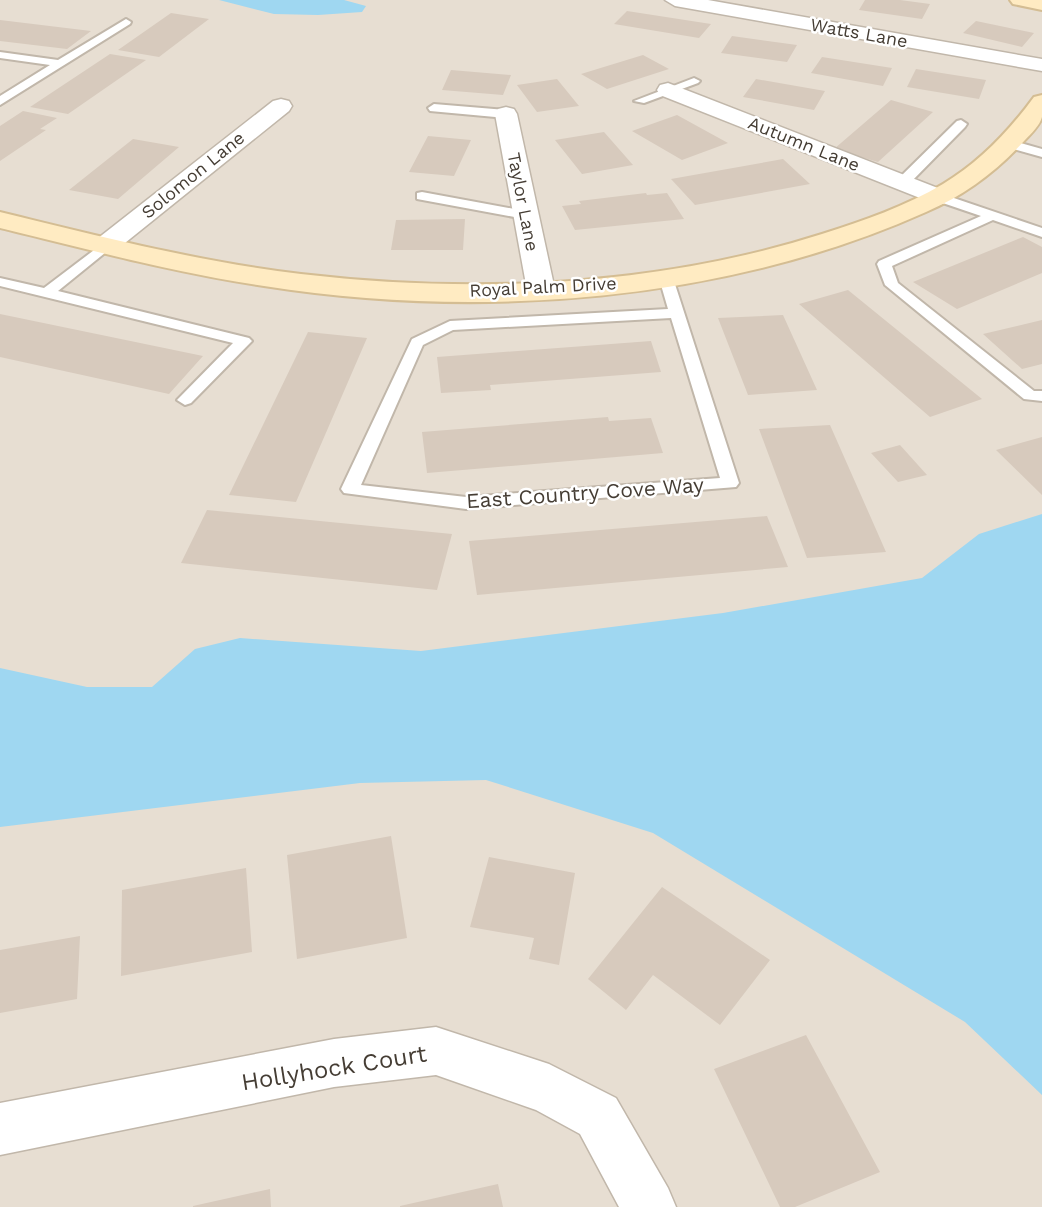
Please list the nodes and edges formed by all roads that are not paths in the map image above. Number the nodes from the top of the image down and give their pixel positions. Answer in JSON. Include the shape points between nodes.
{"nodes":[{"id":1,"x":675,"y":0,"type":"edge"},
{"id":2,"x":1020,"y":0,"type":"edge"},
{"id":3,"x":1042,"y":4,"type":"edge"},
{"id":4,"x":126,"y":22,"type":"dead end"},
{"id":5,"x":0,"y":55,"type":"edge"},
{"id":6,"x":60,"y":63,"type":"junction"},
{"id":7,"x":1042,"y":65,"type":"edge"},
{"id":8,"x":694,"y":81,"type":"dead end"},
{"id":9,"x":668,"y":90,"type":"junction"},
{"id":10,"x":0,"y":101,"type":"edge"},
{"id":11,"x":640,"y":101,"type":"dead end"},
{"id":12,"x":1042,"y":102,"type":"edge"},
{"id":13,"x":281,"y":106,"type":"dead end"},
{"id":14,"x":434,"y":108,"type":"dead end"},
{"id":15,"x":506,"y":114,"type":"joint"},
{"id":16,"x":961,"y":124,"type":"dead end"},
{"id":17,"x":1010,"y":144,"type":"junction"},
{"id":18,"x":1042,"y":153,"type":"edge"},
{"id":19,"x":902,"y":183,"type":"junction"},
{"id":20,"x":422,"y":196,"type":"dead end"},
{"id":21,"x":939,"y":197,"type":"junction"},
{"id":22,"x":525,"y":215,"type":"junction"},
{"id":23,"x":992,"y":216,"type":"junction"},
{"id":24,"x":0,"y":220,"type":"edge"},
{"id":25,"x":1042,"y":233,"type":"edge"},
{"id":26,"x":106,"y":245,"type":"junction"},
{"id":27,"x":666,"y":278,"type":"junction"},
{"id":28,"x":0,"y":282,"type":"edge"},
{"id":29,"x":541,"y":290,"type":"junction"},
{"id":30,"x":47,"y":293,"type":"junction"},
{"id":31,"x":675,"y":313,"type":"junction"},
{"id":32,"x":1042,"y":396,"type":"edge"},
{"id":33,"x":185,"y":400,"type":"dead end"},
{"id":34,"x":0,"y":1129,"type":"edge"},
{"id":35,"x":649,"y":1207,"type":"edge"}],
"edges":[{"from":1,"to":7,"type":"street","name":"Watts Lane"},
{"from":2,"to":3,"type":"street"},
{"from":4,"to":6,"type":"lane"},
{"from":5,"to":6,"type":"lane"},
{"from":6,"to":10,"type":"lane"},
{"from":8,"to":9,"type":"lane"},
{"from":9,"to":11,"type":"lane"},
{"from":9,"to":19,"type":"street","name":"Autumn Lane"},
{"from":12,"to":17,"type":"street","name":"Royal Palm Drive"},
{"from":13,"to":26,"type":"street","name":"Solomon Lane"},
{"from":14,"to":15,"type":"lane"},
{"from":15,"to":22,"type":"street","name":"Taylor Lane"},
{"from":16,"to":19,"type":"lane"},
{"from":17,"to":18,"type":"lane"},
{"from":17,"to":21,"type":"street","name":"Royal Palm Drive"},
{"from":19,"to":21,"type":"street","name":"Autumn Lane"},
{"from":20,"to":22,"type":"lane"},
{"from":21,"to":23,"type":"lane"},
{"from":21,"to":27,"type":"street","name":"Royal Palm Drive","via":[[878,225],[814,246]]},
{"from":22,"to":29,"type":"street","name":"Taylor Lane"},
{"from":23,"to":25,"type":"lane"},
{"from":23,"to":32,"type":"lane","via":[[884,264],[892,285],[1030,396]]},
{"from":24,"to":26,"type":"street","name":"Royal Palm Drive"},
{"from":26,"to":29,"type":"street","name":"Royal Palm Drive","via":[[303,283],[425,292]]},
{"from":26,"to":30,"type":"lane"},
{"from":27,"to":29,"type":"street","name":"Royal Palm Drive"},
{"from":27,"to":31,"type":"lane","name":"East Country Cove Way"},
{"from":28,"to":30,"type":"lane"},
{"from":30,"to":33,"type":"lane","via":[[244,341]]},
{"from":31,"to":31,"type":"lane","name":"East Country Cove Way","via":[[730,483],[466,503],[350,489],[417,342],[450,326]]},
{"from":34,"to":35,"type":"street","name":"Hollyhock Court","via":[[334,1063],[436,1051],[549,1089],[598,1116]]}]}
